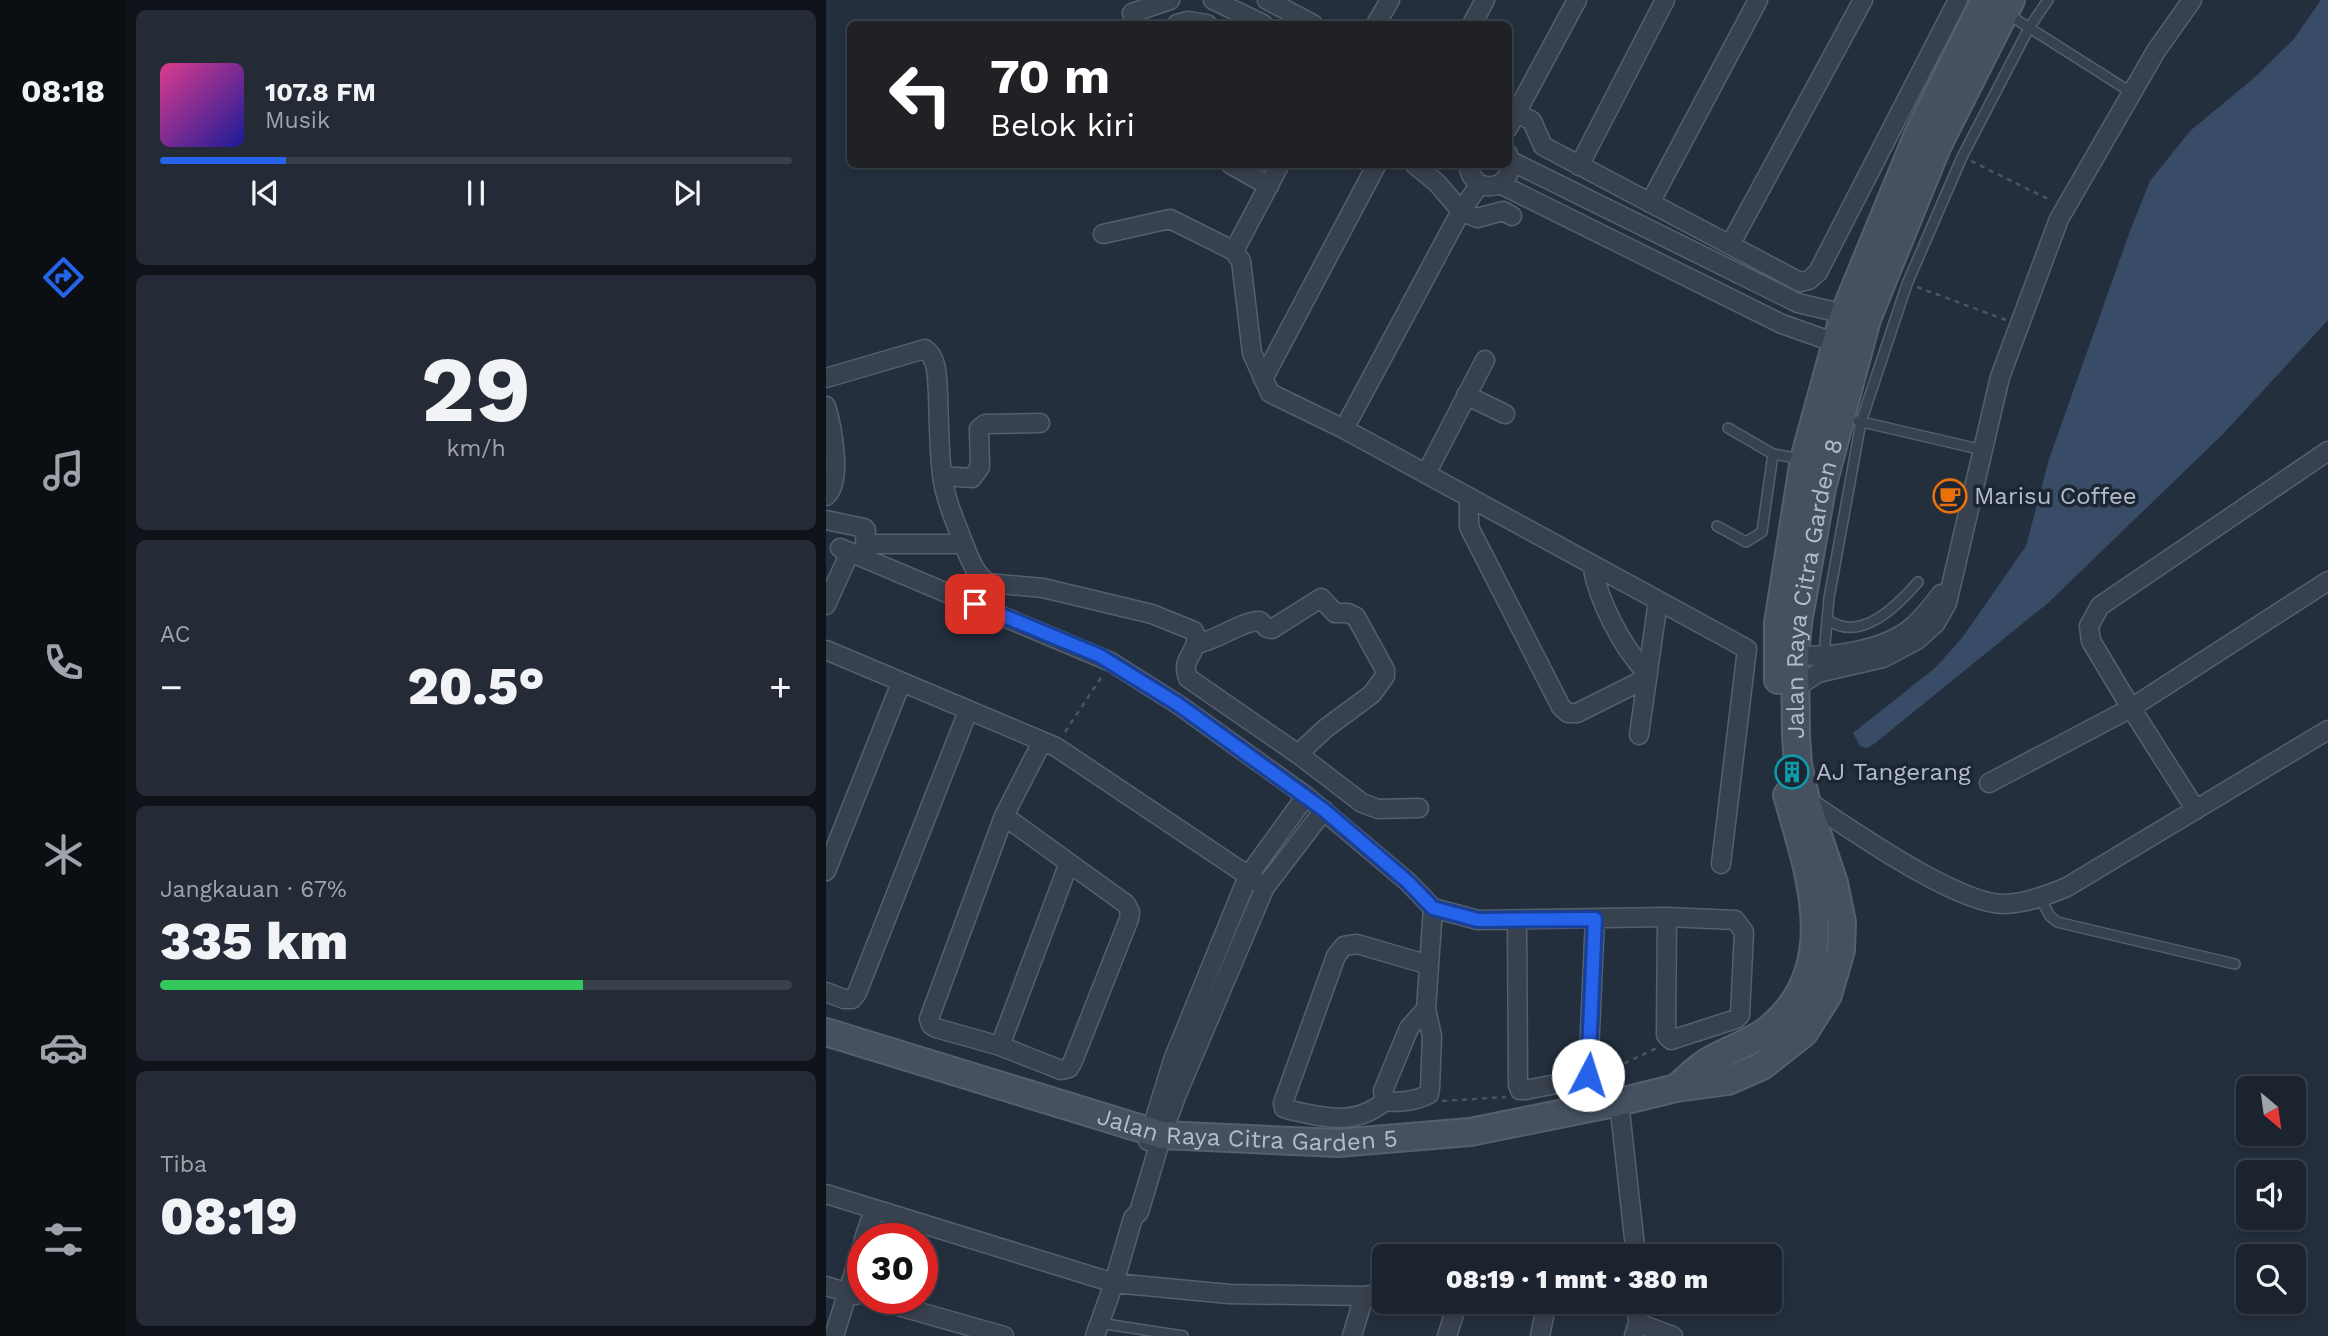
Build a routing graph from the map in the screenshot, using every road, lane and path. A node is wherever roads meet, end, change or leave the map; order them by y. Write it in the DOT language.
graph roads {
  1 [pos="1170,0"];
  2 [pos="1213,0"];
  3 [pos="1267,0"];
  4 [pos="1390,0"];
  5 [pos="1485,0"];
  6 [pos="1577,0"];
  7 [pos="1665,0"];
  8 [pos="1758,0"];
  9 [pos="1863,0"];
  10 [pos="1958,0"];
  11 [pos="2048,0"];
  12 [pos="2192,0"];
  13 [pos="1996,3"];
  14 [pos="1286,5"];
  15 [pos="1135,21"];
  16 [pos="1256,21"];
  17 [pos="1309,21"];
  18 [pos="1378,21"];
  19 [pos="1474,21"];
  20 [pos="2029,28"];
  21 [pos="2132,93"];
  22 [pos="1512,114"];
  23 [pos="1512,116"];
  24 [pos="1937,147"];
  25 [pos="1962,157"];
  26 [pos="1512,159"];
  27 [pos="1579,166"];
  28 [pos="1237,168"];
  29 [pos="1278,168"];
  30 [pos="1375,168"];
  31 [pos="1419,168"];
  32 [pos="1467,168"];
  33 [pos="1509,168"];
  34 [pos="1480,184"];
  35 [pos="1500,184"];
  36 [pos="1269,186"];
  37 [pos="1650,203"];
  38 [pos="2066,207"];
  39 [pos="1461,211"];
  40 [pos="1512,216"];
  41 [pos="1102,234"];
  42 [pos="1730,245"];
  43 [pos="1234,251"];
  44 [pos="1896,280"];
  45 [pos="1856,317"];
  46 [pos="2020,325"];
  47 [pos="1847,347"];
  48 [pos="1485,360"];
  49 [pos="826,378"];
  50 [pos="1263,379"];
  51 [pos="1466,396"];
  52 [pos="826,406"];
  53 [pos="1505,414"];
  54 [pos="1851,419"];
  55 [pos="1040,423"];
  56 [pos="1728,428"];
  57 [pos="1344,429"];
  58 [pos="1983,450"];
  59 [pos="2328,451"];
  60 [pos="1773,454"];
  61 [pos="1804,459"];
  62 [pos="1426,474"];
  63 [pos="943,476"];
  64 [pos="826,496"];
  65 [pos="1469,498"];
  66 [pos="826,520"];
  67 [pos="1717,526"];
  68 [pos="964,544"];
  69 [pos="1592,565"];
  70 [pos="1951,580"];
  71 [pos="2328,581"];
  72 [pos="1918,582"];
  73 [pos="1658,601"];
  74 [pos="826,605"];
  75 [pos="1828,620"];
  76 [pos="1196,644"];
  77 [pos="1786,654"];
  78 [pos="1824,655"];
  79 [pos="828,657"];
  80 [pos="1111,662"];
  81 [pos="1648,676"];
  82 [pos="901,683"];
  83 [pos="1795,688"];
  84 [pos="2131,708"];
  85 [pos="968,711"];
  86 [pos="2328,730"];
  87 [pos="1639,735"];
  88 [pos="1049,745"];
  89 [pos="1298,754"];
  90 [pos="1989,783"];
  91 [pos="1306,796"];
  92 [pos="1797,801"];
  93 [pos="1419,808"];
  94 [pos="1324,810"];
  95 [pos="2196,810"];
  96 [pos="1004,816"];
  97 [pos="1069,863"];
  98 [pos="1721,864"];
  99 [pos="826,871"];
  100 [pos="1248,876"];
  101 [pos="1265,887"];
  102 [pos="2040,898"];
  103 [pos="1433,908"];
  104 [pos="1667,918"];
  105 [pos="1595,919"];
  106 [pos="1517,921"];
  107 [pos="2235,964"];
  108 [pos="1429,965"];
  109 [pos="826,992"];
  110 [pos="1426,1009"];
  111 [pos="826,1032"];
  112 [pos="1667,1039"];
  113 [pos="1000,1046"];
  114 [pos="1181,1063"];
  115 [pos="1588,1075"];
  116 [pos="1676,1088"];
  117 [pos="1520,1090"];
  118 [pos="1429,1094"];
  119 [pos="1385,1101"];
  120 [pos="1619,1102"];
  121 [pos="1156,1134"];
  122 [pos="826,1194"];
  123 [pos="874,1209"];
  124 [pos="870,1223"];
  125 [pos="1635,1244"];
  126 [pos="1114,1283"];
  127 [pos="826,1286"];
  128 [pos="847,1292"];
  129 [pos="1372,1295"];
  130 [pos="1364,1296"];
  131 [pos="847,1310"];
  132 [pos="926,1314"];
  133 [pos="1454,1314"];
  134 [pos="1544,1314"];
  135 [pos="1636,1329"];
  136 [pos="1097,1330"];
  137 [pos="834,1336"];
  138 [pos="1004,1336"];
  139 [pos="1183,1336"];
  140 [pos="1352,1336"];
  141 [pos="1447,1336"];
  142 [pos="1539,1336"];
  143 [pos="1673,1336"];
  1 -- 15 [label="street"];
  2 -- 16 [label="street"];
  3 -- 14 [label="street"];
  4 -- 18 [label="street"];
  5 -- 19 [label="street"];
  6 -- 22 [label="street"];
  7 -- 27 [label="street"];
  8 -- 37 [label="street"];
  9 -- 42 [label="street"];
  10 -- 42 [label="street"];
  11 -- 20 [label="lane"];
  12 -- 21 [label="street"];
  13 -- 20 [label="lane"];
  13 -- 24 [label="street, Jalan Raya Citra Garden 8"];
  13 -- 45 [label="street, Jalan Raya Citra Garden 8"];
  14 -- 17 [label="street"];
  20 -- 21 [label="lane"];
  20 -- 25 [label="lane"];
  21 -- 38 [label="street"];
  23 -- 27 [label="street"];
  24 -- 25 [label="lane"];
  24 -- 44 [label="street, Jalan Raya Citra Garden 8"];
  25 -- 38 [label="path"];
  25 -- 44 [label="lane"];
  26 -- 45 [label="street"];
  27 -- 37 [label="street"];
  28 -- 36 [label="street"];
  29 -- 36 [label="street"];
  30 -- 50 [label="street"];
  31 -- 39 [label="street"];
  32 -- 34 [label="street"];
  33 -- 35 [label="street"];
  34 -- 35 [label="street"];
  34 -- 39 [label="street"];
  35 -- 47 [label="street"];
  36 -- 43 [label="street"];
  37 -- 42 [label="street"];
  38 -- 46 [label="street"];
  39 -- 40 [label="street"];
  39 -- 57 [label="street"];
  41 -- 43 [label="street"];
  43 -- 50 [label="street"];
  44 -- 45 [label="street, Jalan Raya Citra Garden 8"];
  44 -- 46 [label="path"];
  44 -- 54 [label="lane"];
  45 -- 47 [label="street, Jalan Raya Citra Garden 8"];
  46 -- 58 [label="street"];
  47 -- 54 [label="street, Jalan Raya Citra Garden 8"];
  47 -- 61 [label="street, Jalan Raya Citra Garden 8"];
  48 -- 51 [label="street"];
  49 -- 63 [label="street"];
  50 -- 57 [label="street"];
  51 -- 53 [label="street"];
  51 -- 62 [label="street"];
  52 -- 64 [label="street"];
  54 -- 58 [label="lane"];
  54 -- 75 [label="lane"];
  54 -- 77 [label="street, Jalan Raya Citra Garden 8"];
  55 -- 63 [label="street"];
  56 -- 60 [label="lane"];
  57 -- 62 [label="street"];
  58 -- 70 [label="street"];
  59 -- 84 [label="street"];
  60 -- 61 [label="lane"];
  60 -- 67 [label="lane"];
  61 -- 77 [label="street, Jalan Raya Citra Garden 8"];
  62 -- 65 [label="street"];
  63 -- 68 [label="street"];
  65 -- 69 [label="street"];
  65 -- 81 [label="street"];
  66 -- 68 [label="street"];
  68 -- 76 [label="street"];
  69 -- 73 [label="street"];
  69 -- 81 [label="street"];
  70 -- 78 [label="street"];
  70 -- 83 [label="street"];
  71 -- 84 [label="street"];
  72 -- 75 [label="lane"];
  73 -- 81 [label="street"];
  73 -- 98 [label="street"];
  74 -- 80 [label="street"];
  75 -- 78 [label="lane"];
  76 -- 89 [label="street"];
  76 -- 89 [label="street"];
  77 -- 78 [label="street"];
  77 -- 83 [label="street, Jalan Raya Citra Garden 8"];
  77 -- 92 [label="street, Jalan Raya Citra Garden 8"];
  79 -- 82 [label="street"];
  80 -- 88 [label="path"];
  80 -- 91 [label="street"];
  81 -- 87 [label="street"];
  82 -- 85 [label="street"];
  82 -- 99 [label="street"];
  83 -- 92 [label="street, Jalan Raya Citra Garden 8"];
  84 -- 90 [label="street"];
  84 -- 95 [label="street"];
  85 -- 88 [label="street"];
  85 -- 109 [label="street"];
  86 -- 95 [label="street"];
  88 -- 96 [label="street"];
  88 -- 100 [label="street"];
  89 -- 93 [label="street"];
  91 -- 94 [label="street"];
  91 -- 100 [label="street"];
  92 -- 102 [label="street"];
  92 -- 116 [label="street, Jalan Raya Citra Garden 8"];
  94 -- 101 [label="street"];
  94 -- 103 [label="street"];
  95 -- 102 [label="street"];
  96 -- 97 [label="street"];
  96 -- 113 [label="street"];
  97 -- 113 [label="street"];
  97 -- 113 [label="street"];
  100 -- 101 [label="street"];
  100 -- 114 [label="street"];
  101 -- 114 [label="street"];
  102 -- 107 [label="lane"];
  103 -- 106 [label="street"];
  103 -- 108 [label="street"];
  104 -- 105 [label="street"];
  104 -- 112 [label="street"];
  104 -- 112 [label="street"];
  105 -- 106 [label="street"];
  105 -- 115 [label="street"];
  106 -- 117 [label="street"];
  108 -- 110 [label="street"];
  108 -- 119 [label="street"];
  110 -- 118 [label="street"];
  110 -- 119 [label="street"];
  111 -- 121 [label="street, Jalan Raya Citra Garden 5"];
  112 -- 115 [label="path"];
  114 -- 121 [label="street"];
  115 -- 117 [label="street"];
  116 -- 120 [label="street, Jalan Raya Citra Garden 5"];
  117 -- 118 [label="path"];
  118 -- 119 [label="street"];
  120 -- 121 [label="street, Jalan Raya Citra Garden 5"];
  120 -- 125 [label="street"];
  121 -- 126 [label="street"];
  122 -- 123 [label="street"];
  123 -- 124 [label="street"];
  123 -- 126 [label="street"];
  126 -- 130 [label="street"];
  126 -- 136 [label="street"];
  127 -- 128 [label="street"];
  129 -- 130 [label="street"];
  130 -- 140 [label="street"];
  131 -- 137 [label="street"];
  132 -- 138 [label="street"];
  133 -- 141 [label="street"];
  134 -- 142 [label="street"];
  135 -- 143 [label="street"];
  136 -- 139 [label="lane"];
}
